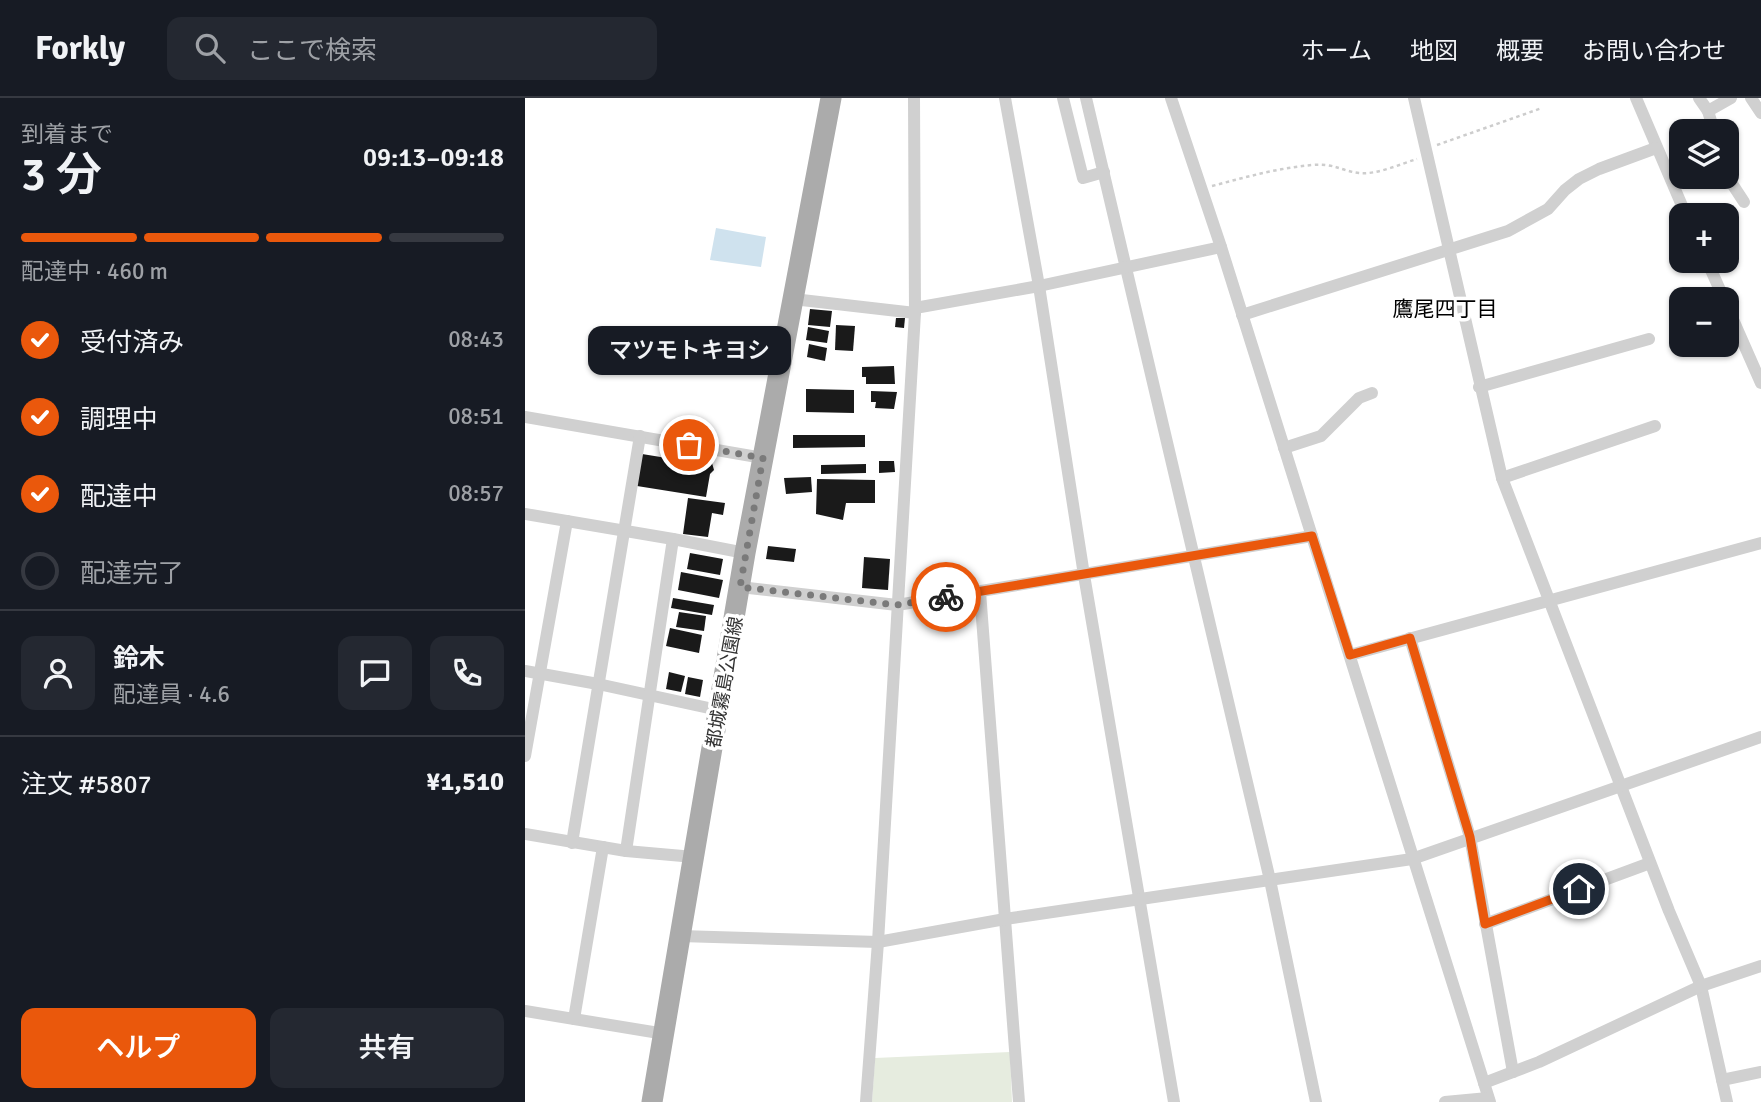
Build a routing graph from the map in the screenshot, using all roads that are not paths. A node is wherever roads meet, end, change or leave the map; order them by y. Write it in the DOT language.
graph roads {
  1 [pos="831,98"];
  2 [pos="914,98"];
  3 [pos="1005,98"];
  4 [pos="1063,98"];
  5 [pos="1086,98"];
  6 [pos="1171,98"];
  7 [pos="1414,98"];
  8 [pos="1636,98"];
  9 [pos="1699,98"];
  10 [pos="1731,98"];
  11 [pos="1751,98"];
  12 [pos="1708,111"];
  13 [pos="1761,113"];
  14 [pos="1710,119"];
  15 [pos="1656,148"];
  16 [pos="1104,172"];
  17 [pos="1736,189"];
  18 [pos="1744,202"];
  19 [pos="1681,203"];
  20 [pos="1221,247"];
  21 [pos="1449,248"];
  22 [pos="1127,268"];
  23 [pos="1039,286"];
  24 [pos="793,299"];
  25 [pos="915,310"];
  26 [pos="1242,315"];
  27 [pos="1739,331"];
  28 [pos="1649,339"];
  29 [pos="1760,376"];
  30 [pos="1479,387"];
  31 [pos="1372,393"];
  32 [pos="525,416"];
  33 [pos="1655,426"];
  34 [pos="640,436"];
  35 [pos="1284,448"];
  36 [pos="763,458"];
  37 [pos="1502,478"];
  38 [pos="525,514"];
  39 [pos="566,521"];
  40 [pos="624,530"];
  41 [pos="1312,536"];
  42 [pos="673,538"];
  43 [pos="1761,543"];
  44 [pos="745,553"];
  45 [pos="1193,555"];
  46 [pos="1084,575"];
  47 [pos="740,587"];
  48 [pos="980,592"];
  49 [pos="1548,600"];
  50 [pos="897,605"];
  51 [pos="1410,638"];
  52 [pos="1350,655"];
  53 [pos="525,671"];
  54 [pos="541,673"];
  55 [pos="598,684"];
  56 [pos="648,695"];
  57 [pos="718,710"];
  58 [pos="1761,737"];
  59 [pos="525,757"];
  60 [pos="1619,785"];
  61 [pos="525,834"];
  62 [pos="1470,837"];
  63 [pos="572,843"];
  64 [pos="603,847"];
  65 [pos="626,851"];
  66 [pos="694,857"];
  67 [pos="1412,859"];
  68 [pos="1650,863"];
  69 [pos="1270,880"];
  70 [pos="1141,899"];
  71 [pos="1005,919"];
  72 [pos="1485,924"];
  73 [pos="680,936"];
  74 [pos="878,942"];
  75 [pos="1761,966"];
  76 [pos="1701,986"];
  77 [pos="525,1011"];
  78 [pos="574,1019"];
  79 [pos="665,1034"];
  80 [pos="1513,1072"];
  81 [pos="1761,1072"];
  82 [pos="1722,1080"];
  83 [pos="1484,1083"];
  84 [pos="1489,1100"];
  85 [pos="652,1102"];
  86 [pos="866,1102"];
  87 [pos="1019,1102"];
  88 [pos="1174,1102"];
  89 [pos="1316,1102"];
  90 [pos="1445,1102"];
  91 [pos="1727,1102"];
  1 -- 24 [label="main road, 都城霧島公園線"];
  2 -- 25 [label="street"];
  3 -- 23 [label="street"];
  4 -- 16 [label="street"];
  5 -- 16 [label="street"];
  6 -- 20 [label="street"];
  7 -- 21 [label="street"];
  8 -- 15 [label="street"];
  9 -- 12 [label="street"];
  10 -- 12 [label="street"];
  11 -- 13 [label="street"];
  12 -- 14 [label="street"];
  15 -- 19 [label="street"];
  15 -- 21 [label="street"];
  16 -- 22 [label="street"];
  17 -- 18 [label="street"];
  20 -- 22 [label="street"];
  20 -- 26 [label="street"];
  21 -- 26 [label="street"];
  21 -- 30 [label="street"];
  22 -- 23 [label="street"];
  22 -- 45 [label="street"];
  23 -- 25 [label="street"];
  23 -- 46 [label="street"];
  24 -- 25 [label="street"];
  24 -- 36 [label="main road, 都城霧島公園線"];
  25 -- 50 [label="street"];
  26 -- 35 [label="street"];
  27 -- 29 [label="street"];
  28 -- 30 [label="street"];
  30 -- 37 [label="street"];
  31 -- 35 [label="street"];
  32 -- 34 [label="street"];
  33 -- 37 [label="street"];
  34 -- 36 [label="street"];
  34 -- 40 [label="street"];
  35 -- 41 [label="street"];
  36 -- 44 [label="main road, 都城霧島公園線"];
  37 -- 49 [label="street"];
  38 -- 39 [label="street"];
  39 -- 40 [label="street"];
  39 -- 54 [label="street"];
  40 -- 42 [label="street"];
  40 -- 55 [label="street"];
  41 -- 45 [label="street"];
  41 -- 52 [label="street"];
  42 -- 44 [label="street"];
  42 -- 56 [label="street"];
  43 -- 49 [label="street"];
  44 -- 47 [label="main road, 都城霧島公園線"];
  45 -- 46 [label="street"];
  45 -- 69 [label="street"];
  46 -- 48 [label="street"];
  46 -- 70 [label="street"];
  47 -- 50 [label="street"];
  47 -- 57 [label="main road, 都城霧島公園線"];
  48 -- 50 [label="street"];
  48 -- 71 [label="street"];
  49 -- 51 [label="street"];
  49 -- 60 [label="street"];
  50 -- 74 [label="street"];
  51 -- 52 [label="street"];
  51 -- 62 [label="street"];
  52 -- 67 [label="street"];
  53 -- 54 [label="street"];
  54 -- 55 [label="street"];
  54 -- 59 [label="street"];
  55 -- 56 [label="street"];
  55 -- 63 [label="street"];
  56 -- 57 [label="street"];
  56 -- 65 [label="street"];
  57 -- 66 [label="main road, 都城霧島公園線"];
  58 -- 60 [label="street"];
  60 -- 62 [label="street"];
  60 -- 68 [label="street"];
  61 -- 63 [label="street"];
  62 -- 67 [label="street"];
  62 -- 72 [label="street"];
  63 -- 64 [label="street"];
  64 -- 65 [label="street"];
  64 -- 78 [label="street"];
  65 -- 66 [label="street"];
  66 -- 73 [label="main road, 都城霧島公園線"];
  67 -- 69 [label="street"];
  67 -- 83 [label="street"];
  68 -- 72 [label="street"];
  68 -- 76 [label="street"];
  69 -- 70 [label="street"];
  69 -- 89 [label="street"];
  70 -- 71 [label="street"];
  70 -- 88 [label="street"];
  71 -- 74 [label="street"];
  71 -- 87 [label="street"];
  72 -- 80 [label="street"];
  73 -- 74 [label="street"];
  73 -- 79 [label="main road, 都城霧島公園線"];
  74 -- 86 [label="street"];
  75 -- 76 [label="street"];
  76 -- 80 [label="street"];
  76 -- 82 [label="street"];
  77 -- 78 [label="street"];
  78 -- 79 [label="street"];
  79 -- 85 [label="main road, 都城霧島公園線"];
  80 -- 83 [label="street"];
  81 -- 82 [label="street"];
  82 -- 91 [label="street"];
  83 -- 84 [label="street"];
  84 -- 90 [label="street"];
}
